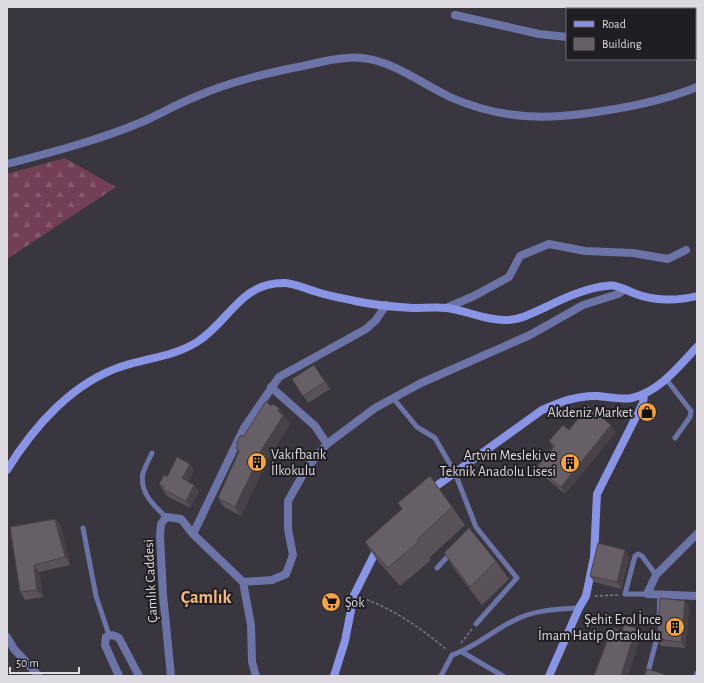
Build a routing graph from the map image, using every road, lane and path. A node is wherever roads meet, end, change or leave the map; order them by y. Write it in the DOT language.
graph roads {
  1 [pos="455,15"];
  2 [pos="566,37"];
  3 [pos="697,88"];
  4 [pos="7,164"];
  5 [pos="686,250"];
  6 [pos="625,289"];
  7 [pos="697,296"];
  8 [pos="386,305"];
  9 [pos="446,308"];
  10 [pos="697,347"];
  11 [pos="666,379"];
  12 [pos="271,387"];
  13 [pos="644,394"];
  14 [pos="393,398"];
  15 [pos="675,438"];
  16 [pos="327,444"];
  17 [pos="152,453"];
  18 [pos="7,470"];
  19 [pos="454,473"];
  20 [pos="418,499"];
  21 [pos="166,517"];
  22 [pos="476,527"];
  23 [pos="83,528"];
  24 [pos="471,532"];
  25 [pos="193,534"];
  26 [pos="697,534"];
  27 [pos="384,537"];
  28 [pos="457,547"];
  29 [pos="437,568"];
  30 [pos="656,575"];
  31 [pos="243,582"];
  32 [pos="625,594"];
  33 [pos="647,594"];
  34 [pos="354,595"];
  35 [pos="660,595"];
  36 [pos="586,596"];
  37 [pos="697,596"];
  38 [pos="579,608"];
  39 [pos="476,624"];
  40 [pos="109,635"];
  41 [pos="7,637"];
  42 [pos="462,652"];
  43 [pos="452,655"];
  44 [pos="40,676"];
  45 [pos="119,676"];
  46 [pos="138,676"];
  47 [pos="171,676"];
  48 [pos="256,676"];
  49 [pos="334,676"];
  50 [pos="441,676"];
  51 [pos="503,676"];
  52 [pos="549,676"];
  53 [pos="647,676"];
  1 -- 2 [label="street"];
  3 -- 4 [label="street"];
  5 -- 9 [label="street"];
  6 -- 7 [label="street"];
  6 -- 9 [label="street"];
  6 -- 14 [label="street"];
  8 -- 9 [label="street"];
  8 -- 12 [label="street"];
  8 -- 18 [label="street"];
  10 -- 11 [label="street"];
  11 -- 13 [label="street"];
  11 -- 15 [label="lane"];
  12 -- 16 [label="street"];
  12 -- 25 [label="street"];
  13 -- 19 [label="street"];
  13 -- 36 [label="street"];
  14 -- 16 [label="street"];
  14 -- 19 [label="lane"];
  16 -- 31 [label="street"];
  17 -- 21 [label="lane"];
  19 -- 20 [label="street"];
  19 -- 22 [label="lane"];
  21 -- 25 [label="street"];
  21 -- 47 [label="street, Çamlık Caddesi"];
  22 -- 24 [label="lane"];
  22 -- 39 [label="lane"];
  23 -- 40 [label="lane"];
  25 -- 31 [label="street"];
  26 -- 30 [label="street"];
  27 -- 34 [label="street"];
  28 -- 29 [label="lane"];
  30 -- 32 [label="lane"];
  30 -- 33 [label="street"];
  31 -- 48 [label="street"];
  32 -- 33 [label="lane"];
  32 -- 36 [label="path"];
  33 -- 35 [label="street"];
  34 -- 43 [label="path"];
  34 -- 49 [label="street"];
  35 -- 37 [label="street"];
  35 -- 53 [label="lane"];
  36 -- 38 [label="street"];
  38 -- 42 [label="lane"];
  38 -- 52 [label="street"];
  39 -- 43 [label="path"];
  40 -- 45 [label="street"];
  40 -- 46 [label="street"];
  41 -- 44 [label="street"];
  42 -- 43 [label="lane"];
  42 -- 51 [label="lane"];
  43 -- 50 [label="lane"];
}
